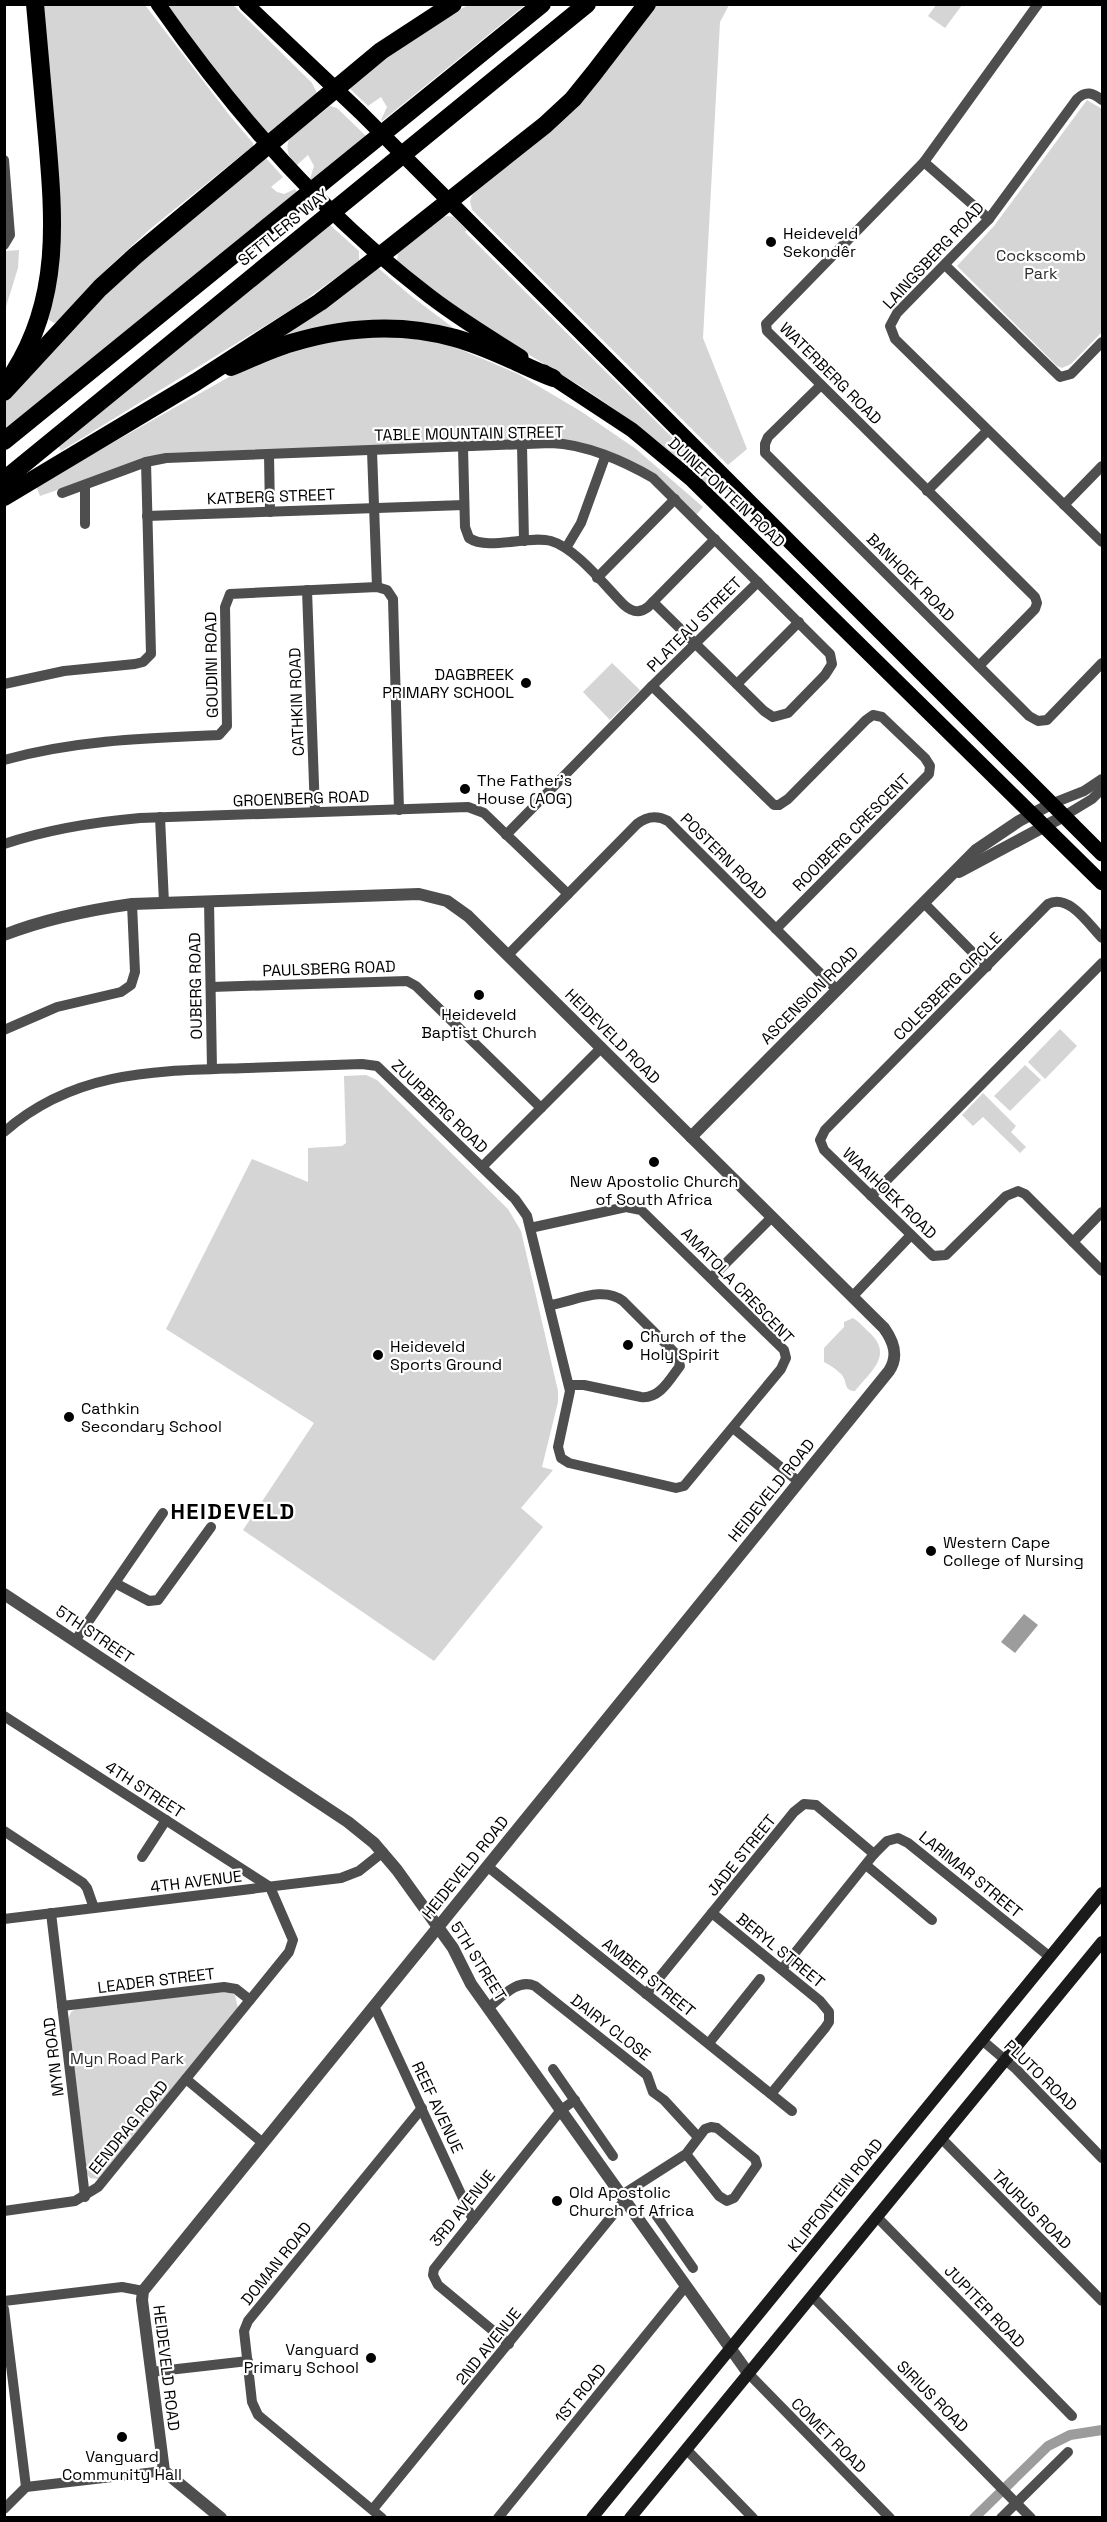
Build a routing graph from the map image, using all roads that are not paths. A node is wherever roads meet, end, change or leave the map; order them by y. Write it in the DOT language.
graph roads {
  1 [pos="35,4"];
  2 [pos="158,4"];
  3 [pos="246,4"];
  4 [pos="453,4"];
  5 [pos="542,4"];
  6 [pos="587,4"];
  7 [pos="647,4"];
  8 [pos="1038,4"];
  9 [pos="336,89"];
  10 [pos="1102,100"];
  11 [pos="269,144"];
  12 [pos="4,160"];
  13 [pos="924,162"];
  14 [pos="6,190"];
  15 [pos="449,202"];
  16 [pos="989,219"];
  17 [pos="4,245"];
  18 [pos="380,256"];
  19 [pos="945,265"];
  20 [pos="1102,342"];
  21 [pos="553,378"];
  22 [pos="196,382"];
  23 [pos="820,385"];
  24 [pos="4,386"];
  25 [pos="4,392"];
  26 [pos="987,431"];
  27 [pos="4,441"];
  28 [pos="522,445"];
  29 [pos="463,447"];
  30 [pos="372,451"];
  31 [pos="269,454"];
  32 [pos="605,457"];
  33 [pos="146,462"];
  34 [pos="1102,466"];
  35 [pos="4,480"];
  36 [pos="85,485"];
  37 [pos="927,490"];
  38 [pos="62,493"];
  39 [pos="4,497"];
  40 [pos="675,499"];
  41 [pos="464,505"];
  42 [pos="1064,505"];
  43 [pos="374,507"];
  44 [pos="270,512"];
  45 [pos="147,516"];
  46 [pos="85,524"];
  47 [pos="714,539"];
  48 [pos="524,541"];
  49 [pos="1102,542"];
  50 [pos="566,548"];
  51 [pos="597,578"];
  52 [pos="758,582"];
  53 [pos="377,587"];
  54 [pos="307,590"];
  55 [pos="653,602"];
  56 [pos="799,622"];
  57 [pos="696,645"];
  58 [pos="1102,663"];
  59 [pos="979,666"];
  60 [pos="4,684"];
  61 [pos="737,684"];
  62 [pos="652,686"];
  63 [pos="4,760"];
  64 [pos="1102,779"];
  65 [pos="1102,789"];
  66 [pos="1051,804"];
  67 [pos="399,810"];
  68 [pos="315,812"];
  69 [pos="1032,813"];
  70 [pos="1064,816"];
  71 [pos="160,817"];
  72 [pos="1046,826"];
  73 [pos="506,835"];
  74 [pos="4,844"];
  75 [pos="1102,854"];
  76 [pos="950,876"];
  77 [pos="1102,882"];
  78 [pos="568,894"];
  79 [pos="209,901"];
  80 [pos="164,903"];
  81 [pos="924,903"];
  82 [pos="132,904"];
  83 [pos="776,929"];
  84 [pos="4,935"];
  85 [pos="1102,938"];
  86 [pos="507,955"];
  87 [pos="1102,963"];
  88 [pos="987,967"];
  89 [pos="211,987"];
  90 [pos="837,990"];
  91 [pos="4,1030"];
  92 [pos="601,1048"];
  93 [pos="212,1069"];
  94 [pos="541,1108"];
  95 [pos="4,1132"];
  96 [pos="690,1137"];
  97 [pos="820,1140"];
  98 [pos="482,1167"];
  99 [pos="872,1196"];
  100 [pos="1102,1212"];
  101 [pos="772,1217"];
  102 [pos="530,1228"];
  103 [pos="911,1235"];
  104 [pos="1073,1242"];
  105 [pos="1102,1271"];
  106 [pos="711,1278"];
  107 [pos="852,1297"];
  108 [pos="550,1305"];
  109 [pos="568,1385"];
  110 [pos="733,1428"];
  111 [pos="561,1458"];
  112 [pos="800,1482"];
  113 [pos="163,1513"];
  114 [pos="211,1527"];
  115 [pos="115,1583"];
  116 [pos="4,1594"];
  117 [pos="75,1641"];
  118 [pos="4,1716"];
  119 [pos="166,1820"];
  120 [pos="4,1831"];
  121 [pos="383,1852"];
  122 [pos="874,1854"];
  123 [pos="142,1857"];
  124 [pos="866,1865"];
  125 [pos="487,1866"];
  126 [pos="270,1887"];
  127 [pos="1102,1893"];
  128 [pos="94,1908"];
  129 [pos="51,1913"];
  130 [pos="712,1913"];
  131 [pos="4,1919"];
  132 [pos="932,1920"];
  133 [pos="438,1926"];
  134 [pos="1102,1942"];
  135 [pos="1050,1957"];
  136 [pos="782,1970"];
  137 [pos="760,1979"];
  138 [pos="646,1994"];
  139 [pos="250,2000"];
  140 [pos="62,2006"];
  141 [pos="375,2006"];
  142 [pos="488,2008"];
  143 [pos="983,2041"];
  144 [pos="709,2043"];
  145 [pos="1005,2060"];
  146 [pos="553,2069"];
  147 [pos="186,2079"];
  148 [pos="771,2094"];
  149 [pos="574,2100"];
  150 [pos="422,2108"];
  151 [pos="561,2110"];
  152 [pos="792,2111"];
  153 [pos="698,2137"];
  154 [pos="941,2138"];
  155 [pos="263,2143"];
  156 [pos="686,2154"];
  157 [pos="613,2156"];
  158 [pos="1102,2158"];
  159 [pos="85,2197"];
  160 [pos="623,2198"];
  161 [pos="4,2211"];
  162 [pos="656,2215"];
  163 [pos="877,2217"];
  164 [pos="473,2220"];
  165 [pos="671,2237"];
  166 [pos="657,2246"];
  167 [pos="693,2268"];
  168 [pos="686,2287"];
  169 [pos="143,2291"];
  170 [pos="812,2296"];
  171 [pos="4,2301"];
  172 [pos="1102,2301"];
  173 [pos="4,2309"];
  174 [pos="509,2344"];
  175 [pos="731,2349"];
  176 [pos="248,2361"];
  177 [pos="151,2372"];
  178 [pos="748,2373"];
  179 [pos="1072,2416"];
  180 [pos="686,2449"];
  181 [pos="1068,2451"];
  182 [pos="164,2471"];
  183 [pos="26,2487"];
  184 [pos="1013,2499"];
  185 [pos="4,2509"];
  186 [pos="373,2509"];
  187 [pos="221,2517"];
  188 [pos="382,2517"];
  189 [pos="498,2517"];
  190 [pos="592,2517"];
  191 [pos="630,2517"];
  192 [pos="753,2517"];
  193 [pos="890,2517"];
  194 [pos="1001,2517"];
  195 [pos="1031,2517"];
  1 -- 24 [label="highway"];
  2 -- 11 [label="main road, DUINEFONTEIN ROAD"];
  3 -- 9 [label="main road, DUINEFONTEIN ROAD"];
  4 -- 9 [label="highway"];
  5 -- 27 [label="highway, SETTLERS WAY"];
  6 -- 35 [label="highway, SETTLERS WAY"];
  7 -- 15 [label="highway"];
  8 -- 13 [label="street, WATERBERG ROAD"];
  9 -- 11 [label="highway"];
  9 -- 15 [label="main road, DUINEFONTEIN ROAD"];
  10 -- 16 [label="street, LAINGSBERG ROAD"];
  11 -- 18 [label="main road, DUINEFONTEIN ROAD"];
  11 -- 25 [label="highway"];
  12 -- 14 [label="street"];
  13 -- 16 [label="street"];
  13 -- 23 [label="street, WATERBERG ROAD"];
  14 -- 17 [label="street"];
  15 -- 18 [label="highway"];
  15 -- 66 [label="main road, DUINEFONTEIN ROAD"];
  16 -- 19 [label="street, LAINGSBERG ROAD"];
  18 -- 21 [label="main road, DUINEFONTEIN ROAD"];
  18 -- 22 [label="highway"];
  19 -- 20 [label="street"];
  19 -- 26 [label="street, LAINGSBERG ROAD"];
  21 -- 22 [label="highway"];
  21 -- 69 [label="main road, DUINEFONTEIN ROAD"];
  22 -- 39 [label="highway"];
  23 -- 37 [label="street, WATERBERG ROAD"];
  23 -- 59 [label="street, BANHOEK ROAD"];
  26 -- 37 [label="street"];
  26 -- 42 [label="street, LAINGSBERG ROAD"];
  28 -- 29 [label="street, TABLE MOUNTAIN STREET"];
  28 -- 32 [label="street, TABLE MOUNTAIN STREET"];
  28 -- 48 [label="street"];
  29 -- 30 [label="street, TABLE MOUNTAIN STREET"];
  29 -- 41 [label="street"];
  30 -- 31 [label="street, TABLE MOUNTAIN STREET"];
  30 -- 43 [label="street"];
  31 -- 33 [label="street, TABLE MOUNTAIN STREET"];
  31 -- 44 [label="street"];
  32 -- 40 [label="street, TABLE MOUNTAIN STREET"];
  32 -- 50 [label="street"];
  33 -- 36 [label="street, TABLE MOUNTAIN STREET"];
  33 -- 45 [label="street"];
  34 -- 42 [label="street"];
  36 -- 38 [label="street, TABLE MOUNTAIN STREET"];
  36 -- 46 [label="street"];
  37 -- 59 [label="street, WATERBERG ROAD"];
  40 -- 47 [label="street, TABLE MOUNTAIN STREET"];
  40 -- 51 [label="street"];
  41 -- 43 [label="street, KATBERG STREET"];
  41 -- 48 [label="street"];
  42 -- 49 [label="street, LAINGSBERG ROAD"];
  43 -- 44 [label="street, KATBERG STREET"];
  43 -- 53 [label="street"];
  44 -- 45 [label="street, KATBERG STREET"];
  45 -- 60 [label="street"];
  47 -- 52 [label="street, TABLE MOUNTAIN STREET"];
  47 -- 55 [label="street"];
  48 -- 50 [label="street"];
  50 -- 51 [label="street"];
  51 -- 55 [label="street"];
  52 -- 56 [label="street, TABLE MOUNTAIN STREET"];
  52 -- 57 [label="street, PLATEAU STREET"];
  53 -- 54 [label="street, GOUDINI ROAD"];
  53 -- 67 [label="street"];
  54 -- 63 [label="street, GOUDINI ROAD"];
  54 -- 68 [label="street, CATHKIN ROAD"];
  55 -- 57 [label="street"];
  56 -- 61 [label="street"];
  56 -- 61 [label="street, TABLE MOUNTAIN STREET"];
  57 -- 61 [label="street"];
  57 -- 62 [label="street, PLATEAU STREET"];
  58 -- 59 [label="street, BANHOEK ROAD"];
  62 -- 73 [label="street"];
  62 -- 83 [label="street, ROOIBERG CRESCENT"];
  64 -- 66 [label="street"];
  65 -- 70 [label="street"];
  66 -- 69 [label="street, ASCENSION ROAD"];
  66 -- 70 [label="main road, DUINEFONTEIN ROAD"];
  67 -- 68 [label="street, GROENBERG ROAD"];
  67 -- 73 [label="street, GROENBERG ROAD"];
  68 -- 71 [label="street, GROENBERG ROAD"];
  69 -- 72 [label="main road, DUINEFONTEIN ROAD"];
  69 -- 76 [label="street, ASCENSION ROAD"];
  70 -- 72 [label="street, ASCENSION ROAD"];
  70 -- 75 [label="main road, DUINEFONTEIN ROAD"];
  71 -- 74 [label="street, GROENBERG ROAD"];
  71 -- 80 [label="street"];
  72 -- 76 [label="street, ASCENSION ROAD"];
  72 -- 77 [label="main road, DUINEFONTEIN ROAD"];
  73 -- 78 [label="street, GROENBERG ROAD"];
  76 -- 81 [label="street, ASCENSION ROAD"];
  78 -- 83 [label="street, POSTERN ROAD"];
  78 -- 86 [label="street, POSTERN ROAD"];
  79 -- 80 [label="street, HEIDEVELD ROAD"];
  79 -- 86 [label="street, HEIDEVELD ROAD"];
  79 -- 89 [label="street, OUBERG ROAD"];
  80 -- 82 [label="street, HEIDEVELD ROAD"];
  81 -- 88 [label="street"];
  81 -- 90 [label="street, ASCENSION ROAD"];
  82 -- 84 [label="street, HEIDEVELD ROAD"];
  82 -- 91 [label="street"];
  83 -- 90 [label="street, POSTERN ROAD"];
  85 -- 88 [label="street, COLESBERG CIRCLE"];
  86 -- 92 [label="street, HEIDEVELD ROAD"];
  87 -- 99 [label="street"];
  88 -- 97 [label="street, COLESBERG CIRCLE"];
  89 -- 93 [label="street, OUBERG ROAD"];
  89 -- 94 [label="street, PAULSBERG ROAD"];
  90 -- 96 [label="street, ASCENSION ROAD"];
  92 -- 94 [label="street"];
  92 -- 96 [label="street, HEIDEVELD ROAD"];
  93 -- 95 [label="street, ZUURBERG ROAD"];
  93 -- 98 [label="street, ZUURBERG ROAD"];
  94 -- 98 [label="street"];
  96 -- 101 [label="street, HEIDEVELD ROAD"];
  97 -- 99 [label="street, WAAIHOEK ROAD"];
  98 -- 102 [label="street, ZUURBERG ROAD"];
  99 -- 103 [label="street, WAAIHOEK ROAD"];
  100 -- 104 [label="street"];
  101 -- 106 [label="street"];
  101 -- 107 [label="street, HEIDEVELD ROAD"];
  102 -- 106 [label="street, AMATOLA CRESCENT"];
  102 -- 108 [label="street, ZUURBERG ROAD"];
  103 -- 104 [label="street, WAAIHOEK ROAD"];
  103 -- 107 [label="street"];
  104 -- 105 [label="street, WAAIHOEK ROAD"];
  106 -- 110 [label="street, AMATOLA CRESCENT"];
  107 -- 112 [label="street, HEIDEVELD ROAD"];
  108 -- 109 [label="street, ZUURBERG ROAD"];
  108 -- 109 [label="street"];
  109 -- 111 [label="street, ZUURBERG ROAD"];
  110 -- 111 [label="street, AMATOLA CRESCENT"];
  110 -- 112 [label="street"];
  112 -- 125 [label="street, HEIDEVELD ROAD"];
  113 -- 115 [label="street"];
  114 -- 115 [label="street"];
  115 -- 117 [label="street"];
  116 -- 117 [label="street, 5TH STREET"];
  117 -- 121 [label="street, 5TH STREET"];
  118 -- 119 [label="street, 4TH STREET"];
  119 -- 123 [label="street"];
  119 -- 126 [label="street, 4TH STREET"];
  120 -- 128 [label="street"];
  121 -- 126 [label="street, 4TH AVENUE"];
  121 -- 133 [label="street, 5TH STREET"];
  122 -- 124 [label="street, LARIMAR STREET"];
  122 -- 130 [label="street, JADE STREET"];
  122 -- 135 [label="street, LARIMAR STREET"];
  124 -- 132 [label="street"];
  124 -- 136 [label="street, LARIMAR STREET"];
  125 -- 133 [label="street, HEIDEVELD ROAD"];
  125 -- 138 [label="street, AMBER STREET"];
  126 -- 128 [label="street, 4TH AVENUE"];
  126 -- 139 [label="street, EENDRAG ROAD"];
  127 -- 135 [label="main road, KLIPFONTEIN ROAD"];
  128 -- 129 [label="street, 4TH AVENUE"];
  129 -- 131 [label="street, 4TH AVENUE"];
  129 -- 140 [label="street, MYN ROAD"];
  130 -- 136 [label="street, BERYL STREET"];
  130 -- 138 [label="street, JADE STREET"];
  133 -- 141 [label="street, HEIDEVELD ROAD"];
  133 -- 142 [label="street, 5TH STREET"];
  134 -- 145 [label="main road"];
  135 -- 143 [label="main road, KLIPFONTEIN ROAD"];
  136 -- 148 [label="street, BERYL STREET"];
  137 -- 144 [label="street"];
  138 -- 144 [label="street, AMBER STREET"];
  139 -- 140 [label="street, LEADER STREET"];
  139 -- 147 [label="street, EENDRAG ROAD"];
  140 -- 159 [label="street, MYN ROAD"];
  141 -- 150 [label="street, REEF AVENUE"];
  141 -- 155 [label="street, HEIDEVELD ROAD"];
  142 -- 151 [label="street, 5TH STREET"];
  142 -- 153 [label="street, DAIRY CLOSE"];
  143 -- 145 [label="street, PLUTO ROAD"];
  143 -- 175 [label="main road, KLIPFONTEIN ROAD"];
  144 -- 148 [label="street, AMBER STREET"];
  145 -- 154 [label="main road"];
  145 -- 158 [label="street, PLUTO ROAD"];
  146 -- 149 [label="street"];
  147 -- 155 [label="street"];
  147 -- 159 [label="street, EENDRAG ROAD"];
  148 -- 152 [label="street, AMBER STREET"];
  149 -- 151 [label="street, 3RD AVENUE"];
  149 -- 157 [label="street"];
  150 -- 164 [label="street, REEF AVENUE"];
  150 -- 176 [label="street, DOMAN ROAD"];
  151 -- 160 [label="street, 5TH STREET"];
  151 -- 164 [label="street, 3RD AVENUE"];
  153 -- 156 [label="street"];
  153 -- 156 [label="street"];
  154 -- 163 [label="main road"];
  154 -- 172 [label="street, TAURUS ROAD"];
  155 -- 169 [label="street, HEIDEVELD ROAD"];
  156 -- 160 [label="street, 2ND AVENUE"];
  159 -- 161 [label="street, EENDRAG ROAD"];
  160 -- 166 [label="street, 5TH STREET"];
  160 -- 174 [label="street, 2ND AVENUE"];
  162 -- 165 [label="street"];
  163 -- 170 [label="main road"];
  163 -- 179 [label="street, JUPITER ROAD"];
  164 -- 174 [label="street, 3RD AVENUE"];
  165 -- 166 [label="street"];
  165 -- 167 [label="street"];
  166 -- 168 [label="street, 5TH STREET"];
  168 -- 175 [label="street, 5TH STREET"];
  168 -- 189 [label="street, 1ST ROAD"];
  169 -- 171 [label="street"];
  169 -- 177 [label="street, HEIDEVELD ROAD"];
  170 -- 178 [label="main road"];
  170 -- 184 [label="street, SIRIUS ROAD"];
  173 -- 183 [label="street"];
  174 -- 186 [label="street, 2ND AVENUE"];
  175 -- 178 [label="street, 5TH STREET"];
  175 -- 190 [label="main road, KLIPFONTEIN ROAD"];
  176 -- 177 [label="street"];
  176 -- 186 [label="street, DOMAN ROAD"];
  177 -- 182 [label="street, HEIDEVELD ROAD"];
  178 -- 180 [label="main road"];
  178 -- 193 [label="street, COMET ROAD"];
  180 -- 191 [label="main road"];
  180 -- 192 [label="street"];
  181 -- 184 [label="street"];
  182 -- 183 [label="street"];
  182 -- 187 [label="street"];
  183 -- 185 [label="street"];
  184 -- 194 [label="street"];
  184 -- 195 [label="street, SIRIUS ROAD"];
  186 -- 188 [label="street, DOMAN ROAD"];
}
